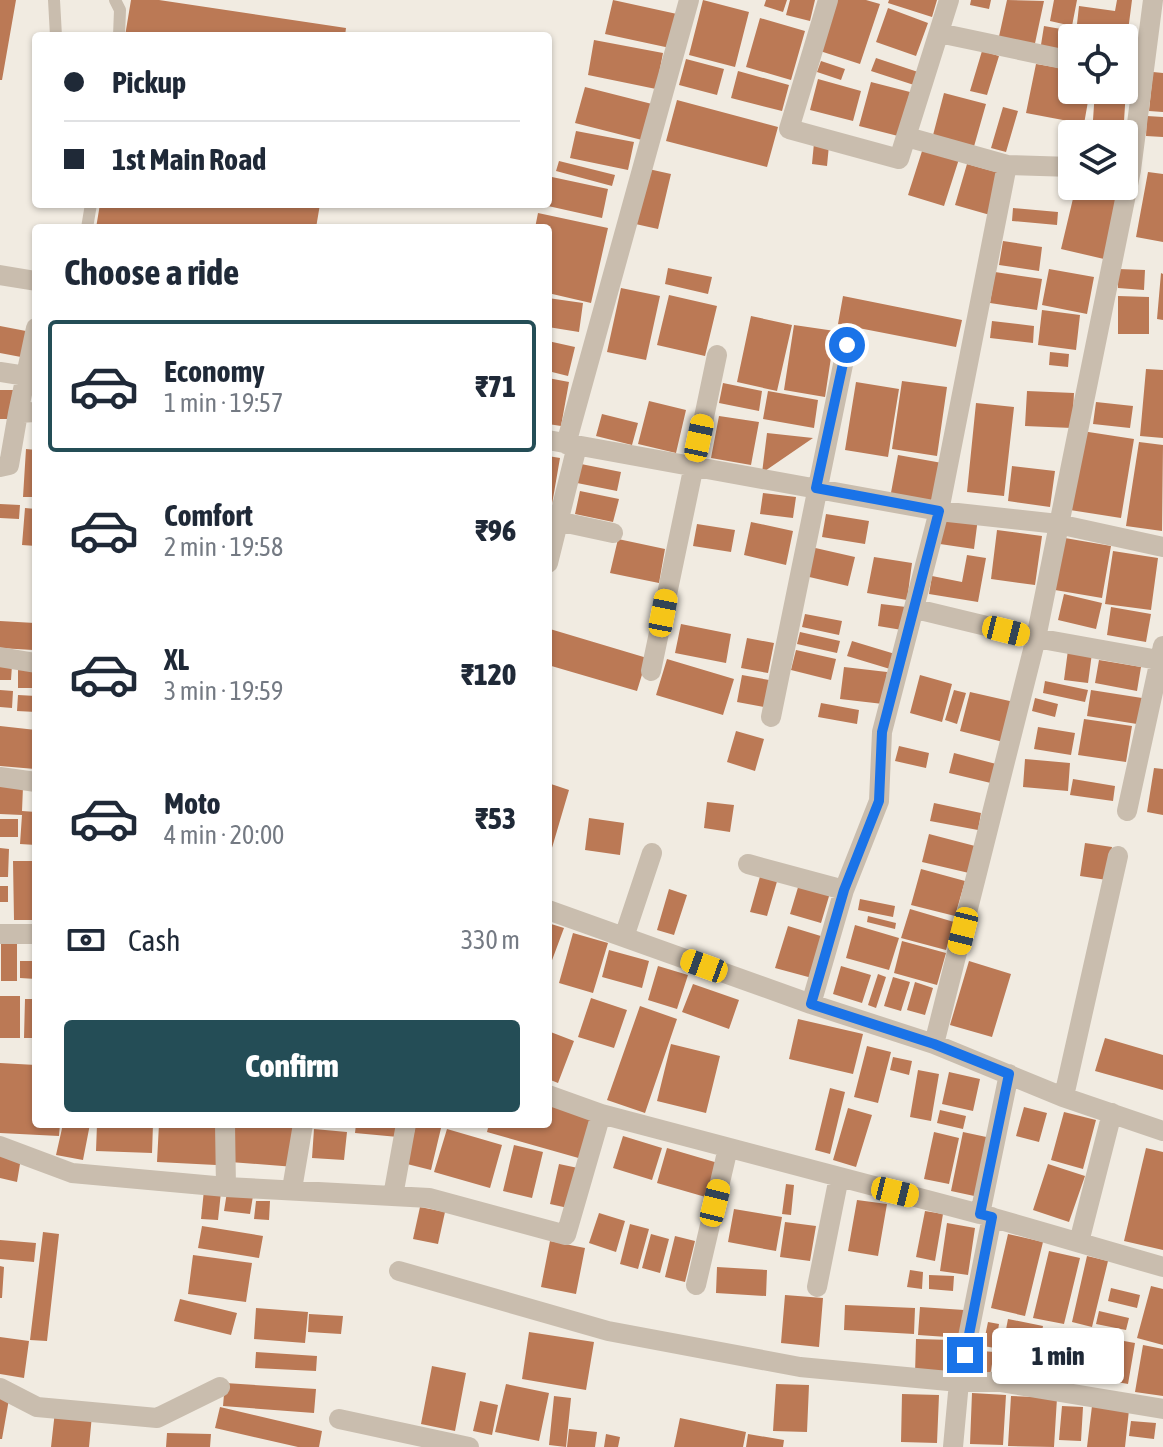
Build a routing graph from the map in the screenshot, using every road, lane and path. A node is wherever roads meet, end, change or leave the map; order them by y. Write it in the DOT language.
graph roads {
  1 [pos="54,0"];
  2 [pos="115,0"];
  3 [pos="689,0"];
  4 [pos="828,0"];
  5 [pos="949,0"];
  6 [pos="1153,0"];
  7 [pos="56,32"];
  8 [pos="119,32"];
  9 [pos="939,33"];
  10 [pos="1058,58"];
  11 [pos="1138,58"];
  12 [pos="907,137"];
  13 [pos="1007,165"];
  14 [pos="1058,167"];
  15 [pos="1122,200"];
  16 [pos="0,275"];
  17 [pos="32,280"];
  18 [pos="847,345"];
  19 [pos="32,347"];
  20 [pos="717,355"];
  21 [pos="0,372"];
  22 [pos="26,376"];
  23 [pos="27,412"];
  24 [pos="564,443"];
  25 [pos="4,458"];
  26 [pos="693,466"];
  27 [pos="816,488"];
  28 [pos="939,511"];
  29 [pos="553,520"];
  30 [pos="1058,524"];
  31 [pos="613,533"];
  32 [pos="1163,547"];
  33 [pos="916,609"];
  34 [pos="1036,638"];
  35 [pos="1162,656"];
  36 [pos="0,657"];
  37 [pos="32,662"];
  38 [pos="651,671"];
  39 [pos="771,717"];
  40 [pos="0,777"];
  41 [pos="32,781"];
  42 [pos="1127,811"];
  43 [pos="652,853"];
  44 [pos="1118,856"];
  45 [pos="748,864"];
  46 [pos="844,890"];
  47 [pos="552,911"];
  48 [pos="0,934"];
  49 [pos="32,934"];
  50 [pos="624,937"];
  51 [pos="811,1004"];
  52 [pos="934,1044"];
  53 [pos="1009,1074"];
  54 [pos="552,1096"];
  55 [pos="1064,1096"];
  56 [pos="1112,1113"];
  57 [pos="601,1114"];
  58 [pos="225,1128"];
  59 [pos="302,1128"];
  60 [pos="405,1128"];
  61 [pos="1163,1131"];
  62 [pos="0,1146"];
  63 [pos="728,1148"];
  64 [pos="839,1177"];
  65 [pos="226,1187"];
  66 [pos="292,1189"];
  67 [pos="393,1196"];
  68 [pos="986,1215"];
  69 [pos="1079,1242"];
  70 [pos="1163,1267"];
  71 [pos="399,1271"];
  72 [pos="696,1285"];
  73 [pos="817,1287"];
  74 [pos="959,1382"];
  75 [pos="220,1387"];
  76 [pos="0,1388"];
  77 [pos="1163,1409"];
  78 [pos="339,1419"];
  79 [pos="469,1447"];
  80 [pos="953,1447"];
  1 -- 7 [label="lane"];
  2 -- 8 [label="lane"];
  3 -- 24 [label="street"];
  4 -- 12 [label="street"];
  5 -- 9 [label="street"];
  6 -- 11 [label="street"];
  9 -- 10 [label="street"];
  9 -- 12 [label="street"];
  12 -- 13 [label="street"];
  13 -- 14 [label="street"];
  13 -- 28 [label="street"];
  15 -- 30 [label="street"];
  16 -- 17 [label="street"];
  18 -- 27 [label="street"];
  19 -- 22 [label="street"];
  20 -- 26 [label="street"];
  21 -- 22 [label="street"];
  22 -- 23 [label="street"];
  23 -- 25 [label="street"];
  24 -- 26 [label="street"];
  24 -- 29 [label="street"];
  26 -- 27 [label="street"];
  26 -- 38 [label="street"];
  27 -- 28 [label="street"];
  27 -- 39 [label="street"];
  28 -- 30 [label="street"];
  28 -- 33 [label="street"];
  29 -- 31 [label="street"];
  30 -- 32 [label="street"];
  30 -- 34 [label="street"];
  33 -- 34 [label="street"];
  33 -- 46 [label="street"];
  34 -- 35 [label="street"];
  34 -- 52 [label="street"];
  35 -- 42 [label="street"];
  36 -- 37 [label="street"];
  40 -- 41 [label="street"];
  43 -- 50 [label="street"];
  44 -- 55 [label="street"];
  45 -- 46 [label="street"];
  46 -- 51 [label="street"];
  47 -- 50 [label="street"];
  48 -- 49 [label="street"];
  50 -- 51 [label="street"];
  51 -- 52 [label="street"];
  52 -- 53 [label="street"];
  53 -- 55 [label="street"];
  53 -- 68 [label="street"];
  54 -- 57 [label="street"];
  55 -- 56 [label="street"];
  56 -- 61 [label="street"];
  56 -- 69 [label="street"];
  57 -- 63 [label="street"];
  57 -- 67 [label="street"];
  58 -- 65 [label="street"];
  59 -- 66 [label="street"];
  60 -- 67 [label="street"];
  62 -- 65 [label="street"];
  63 -- 64 [label="street"];
  63 -- 72 [label="street"];
  64 -- 68 [label="street"];
  64 -- 73 [label="street"];
  65 -- 66 [label="street"];
  66 -- 67 [label="street"];
  68 -- 69 [label="street"];
  68 -- 74 [label="street"];
  69 -- 70 [label="street"];
  71 -- 74 [label="street"];
  74 -- 77 [label="street"];
  74 -- 80 [label="street"];
  75 -- 76 [label="street"];
  78 -- 79 [label="street"];
}
